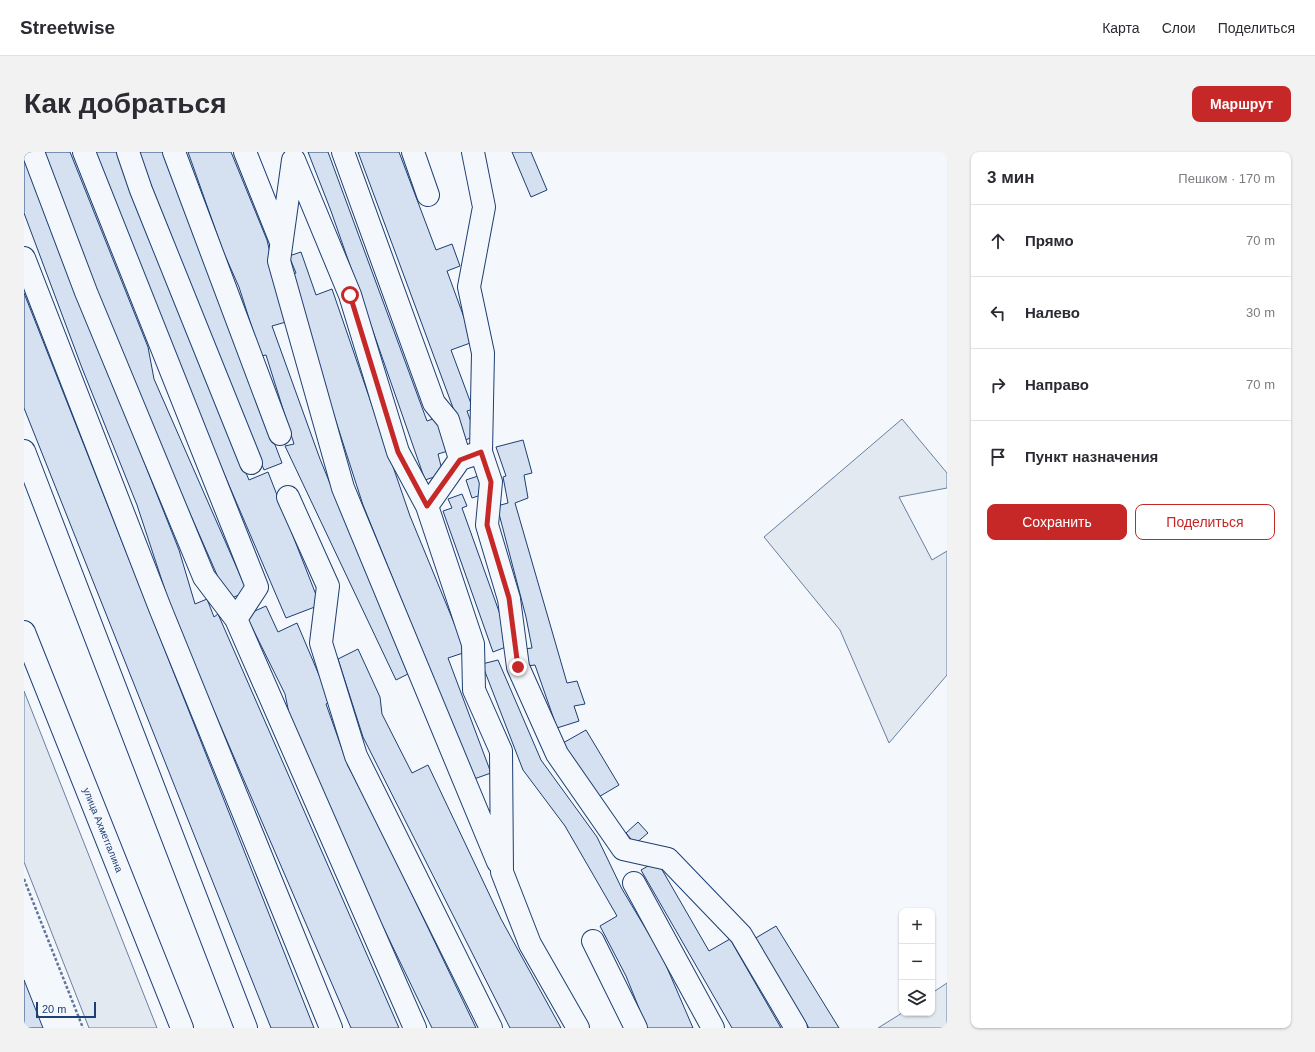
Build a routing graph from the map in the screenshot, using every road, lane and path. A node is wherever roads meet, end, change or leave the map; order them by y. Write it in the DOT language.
graph roads {
  1 [pos="33,152"];
  2 [pos="84,152"];
  3 [pos="128,152"];
  4 [pos="174,152"];
  5 [pos="245,152"];
  6 [pos="342,152"];
  7 [pos="413,152"];
  8 [pos="473,152"];
  9 [pos="292,156"];
  10 [pos="428,195"];
  11 [pos="282,243"];
  12 [pos="24,258"];
  13 [pos="280,434"];
  14 [pos="24,451"];
  15 [pos="481,452"];
  16 [pos="460,460"];
  17 [pos="251,462"];
  18 [pos="288,497"];
  19 [pos="427,506"];
  20 [pos="236,619"];
  21 [pos="24,632"];
  22 [pos="502,872"];
  23 [pos="24,879"];
  24 [pos="634,883"];
  25 [pos="593,941"];
  26 [pos="83,1028"];
  27 [pos="182,1028"];
  28 [pos="246,1028"];
  29 [pos="331,1028"];
  30 [pos="415,1028"];
  31 [pos="491,1028"];
  32 [pos="578,1028"];
  33 [pos="636,1028"];
  34 [pos="713,1028"];
  35 [pos="796,1028"];
  1 -- 20 [label="main road"];
  2 -- 20 [label="main road"];
  3 -- 17 [label="main road"];
  4 -- 13 [label="main road"];
  5 -- 11 [label="main road"];
  6 -- 16 [label="main road"];
  7 -- 10 [label="main road"];
  8 -- 15 [label="main road"];
  9 -- 11 [label="main road"];
  9 -- 19 [label="main road"];
  11 -- 22 [label="main road"];
  12 -- 29 [label="main road"];
  14 -- 28 [label="main road"];
  15 -- 16 [label="main road"];
  15 -- 35 [label="main road"];
  16 -- 19 [label="main road"];
  18 -- 31 [label="main road"];
  19 -- 22 [label="main road"];
  20 -- 30 [label="main road"];
  21 -- 27 [label="main road, улица Ахметгалина"];
  22 -- 32 [label="main road"];
  23 -- 26 [label="path"];
  24 -- 34 [label="main road"];
  25 -- 33 [label="main road"];
}
